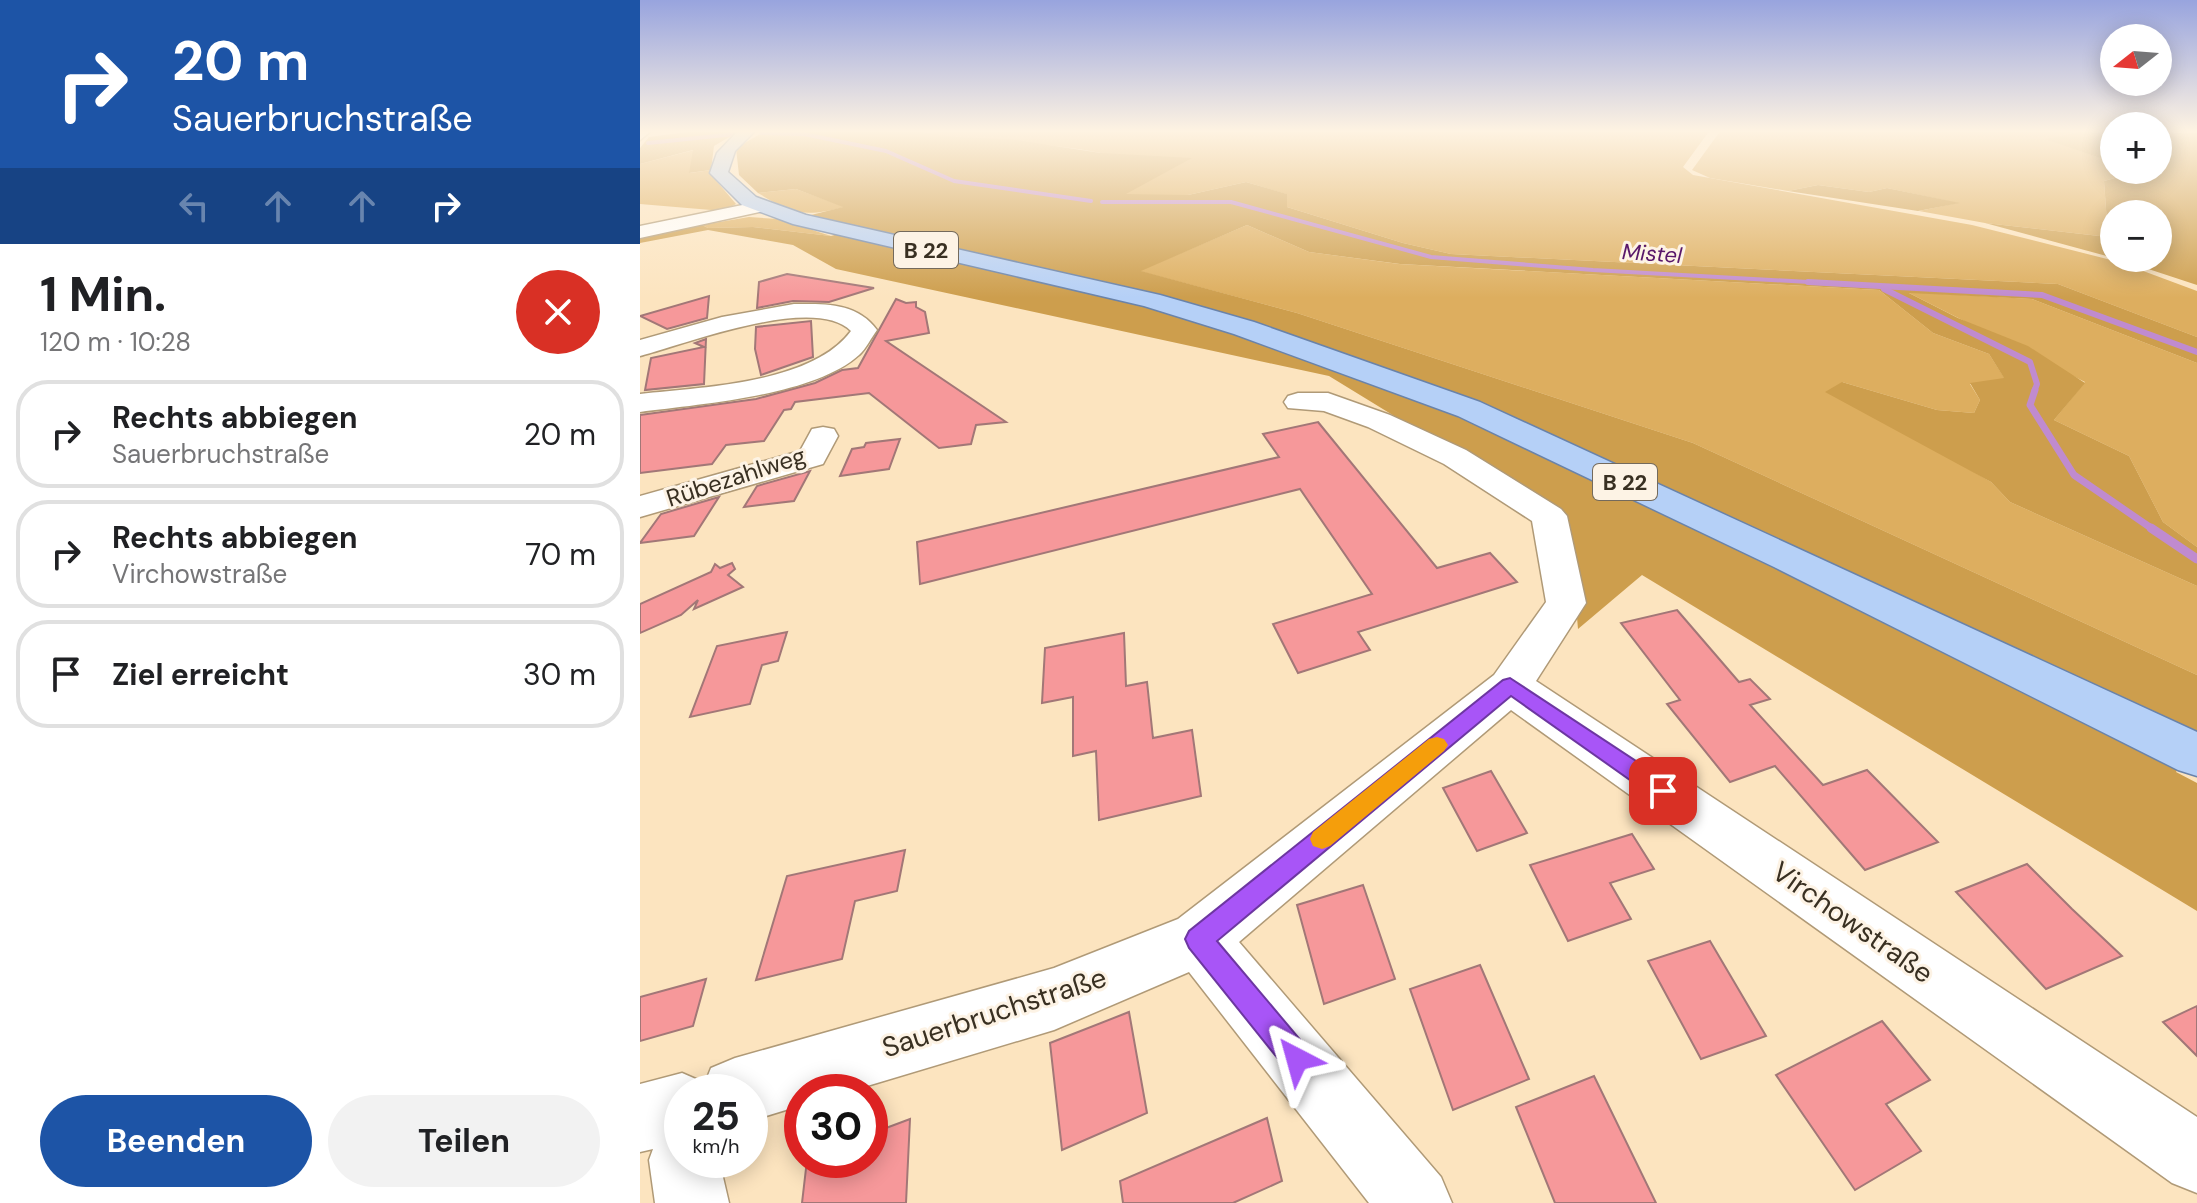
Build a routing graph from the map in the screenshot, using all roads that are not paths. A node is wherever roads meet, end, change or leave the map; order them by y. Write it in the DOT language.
graph roads {
  1 [pos="732,186"];
  2 [pos="762,206"];
  3 [pos="640,232"];
  4 [pos="640,348"];
  5 [pos="1298,402"];
  6 [pos="640,403"];
  7 [pos="823,436"];
  8 [pos="640,507"];
  9 [pos="1510,686"];
  10 [pos="2197,755"];
  11 [pos="1199,939"];
  12 [pos="768,1095"];
  13 [pos="2197,1158"];
  14 [pos="689,1178"];
  15 [pos="692,1203"];
  16 [pos="1415,1203"];
  1 -- 2 [label="main road, B 22"];
  2 -- 3 [label="street"];
  2 -- 10 [label="main road, B 22"];
  4 -- 6 [label="street"];
  5 -- 9 [label="street, Sauerbruchstraße"];
  7 -- 8 [label="street, Rübezahlweg"];
  9 -- 11 [label="street, Sauerbruchstraße"];
  9 -- 13 [label="street, Virchowstraße"];
  11 -- 12 [label="street, Sauerbruchstraße"];
  11 -- 16 [label="street"];
  14 -- 15 [label="street"];
}
